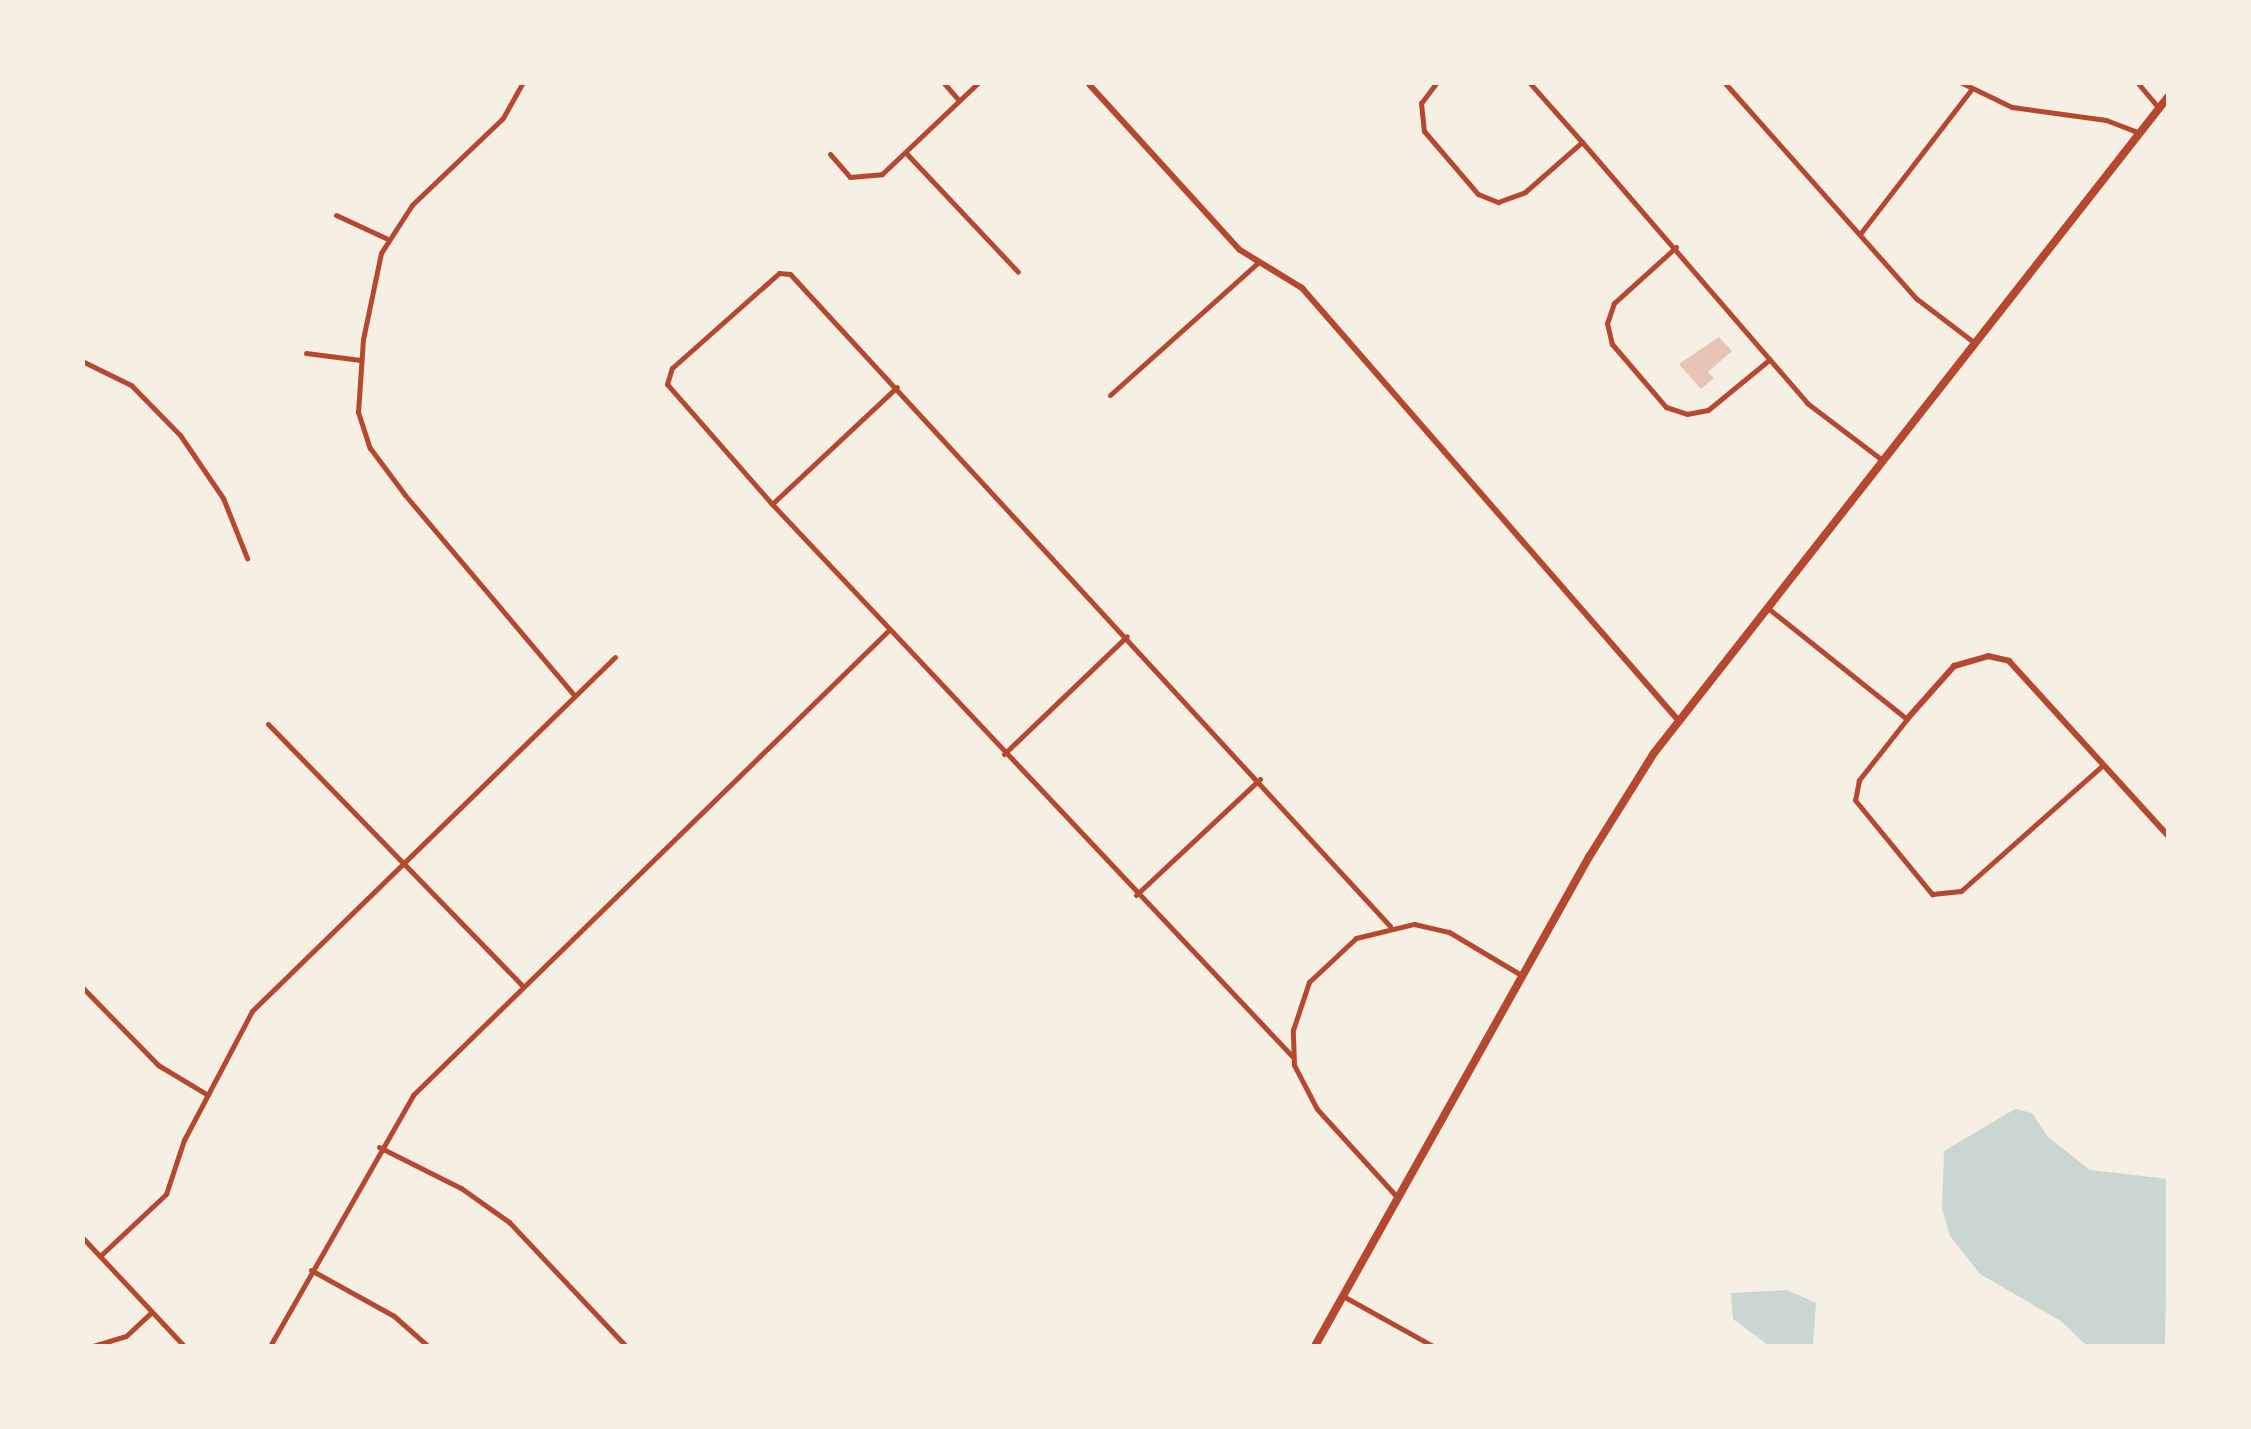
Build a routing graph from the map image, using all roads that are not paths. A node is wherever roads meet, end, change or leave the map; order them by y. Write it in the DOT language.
graph roads {
  1 [pos="522,82"];
  2 [pos="943,82"];
  3 [pos="978,82"];
  4 [pos="1087,82"];
  5 [pos="1437,82"];
  6 [pos="1529,82"];
  7 [pos="1724,82"];
  8 [pos="1960,82"];
  9 [pos="2137,82"];
  10 [pos="1972,90"];
  11 [pos="2168,97"];
  12 [pos="958,99"];
  13 [pos="2159,108"];
  14 [pos="2140,133"];
  15 [pos="1582,142"];
  16 [pos="906,152"];
  17 [pos="830,154"];
  18 [pos="336,215"];
  19 [pos="1860,234"];
  20 [pos="388,239"];
  21 [pos="1676,247"];
  22 [pos="1259,262"];
  23 [pos="1018,272"];
  24 [pos="1974,343"];
  25 [pos="306,353"];
  26 [pos="1770,359"];
  27 [pos="361,360"];
  28 [pos="82,361"];
  29 [pos="897,387"];
  30 [pos="1110,396"];
  31 [pos="1882,460"];
  32 [pos="772,504"];
  33 [pos="247,558"];
  34 [pos="1766,608"];
  35 [pos="888,630"];
  36 [pos="1128,636"];
  37 [pos="615,657"];
  38 [pos="574,695"];
  39 [pos="1678,720"];
  40 [pos="1907,720"];
  41 [pos="268,724"];
  42 [pos="1004,754"];
  43 [pos="2105,763"];
  44 [pos="1260,780"];
  45 [pos="2168,836"];
  46 [pos="402,864"];
  47 [pos="1136,895"];
  48 [pos="1390,926"];
  49 [pos="1522,976"];
  50 [pos="523,986"];
  51 [pos="82,987"];
  52 [pos="1292,1056"];
  53 [pos="208,1095"];
  54 [pos="379,1147"];
  55 [pos="1398,1198"];
  56 [pos="82,1237"];
  57 [pos="100,1256"];
  58 [pos="311,1270"];
  59 [pos="1344,1296"];
  60 [pos="152,1312"];
  61 [pos="93,1346"];
  62 [pos="184,1346"];
  63 [pos="270,1346"];
  64 [pos="428,1346"];
  65 [pos="626,1346"];
  66 [pos="1315,1346"];
  67 [pos="1433,1346"];
  1 -- 20 [label="street"];
  2 -- 12 [label="street"];
  3 -- 12 [label="street"];
  4 -- 22 [label="street"];
  5 -- 15 [label="street"];
  6 -- 15 [label="street"];
  7 -- 19 [label="street"];
  8 -- 10 [label="street"];
  9 -- 13 [label="street"];
  10 -- 14 [label="street"];
  10 -- 19 [label="street"];
  11 -- 13 [label="main road"];
  12 -- 16 [label="street"];
  13 -- 14 [label="main road"];
  14 -- 24 [label="main road"];
  15 -- 21 [label="street"];
  16 -- 17 [label="street"];
  16 -- 23 [label="street"];
  18 -- 20 [label="street"];
  19 -- 24 [label="street"];
  20 -- 27 [label="street"];
  21 -- 26 [label="street"];
  21 -- 26 [label="street"];
  22 -- 30 [label="street"];
  22 -- 39 [label="street"];
  24 -- 31 [label="main road"];
  25 -- 27 [label="street"];
  26 -- 31 [label="street"];
  27 -- 38 [label="street"];
  28 -- 33 [label="street"];
  29 -- 32 [label="street"];
  29 -- 32 [label="street"];
  29 -- 36 [label="street"];
  31 -- 34 [label="main road"];
  32 -- 35 [label="street"];
  34 -- 39 [label="main road"];
  34 -- 40 [label="street"];
  35 -- 42 [label="street"];
  35 -- 50 [label="street"];
  36 -- 42 [label="street"];
  36 -- 44 [label="street"];
  37 -- 38 [label="street"];
  38 -- 46 [label="street"];
  39 -- 49 [label="main road"];
  40 -- 43 [label="street"];
  40 -- 43 [label="street"];
  41 -- 46 [label="street"];
  42 -- 47 [label="street"];
  43 -- 45 [label="street"];
  44 -- 47 [label="street"];
  44 -- 48 [label="street"];
  46 -- 50 [label="street"];
  46 -- 53 [label="street"];
  47 -- 52 [label="street"];
  48 -- 49 [label="street"];
  48 -- 52 [label="street"];
  49 -- 55 [label="main road"];
  50 -- 54 [label="street"];
  51 -- 53 [label="street"];
  52 -- 55 [label="street"];
  53 -- 57 [label="street"];
  54 -- 58 [label="street"];
  54 -- 65 [label="street"];
  55 -- 59 [label="main road"];
  56 -- 57 [label="street"];
  57 -- 60 [label="street"];
  58 -- 63 [label="street"];
  58 -- 64 [label="street"];
  59 -- 66 [label="main road"];
  59 -- 67 [label="street"];
  60 -- 61 [label="street"];
  60 -- 62 [label="street"];
}
